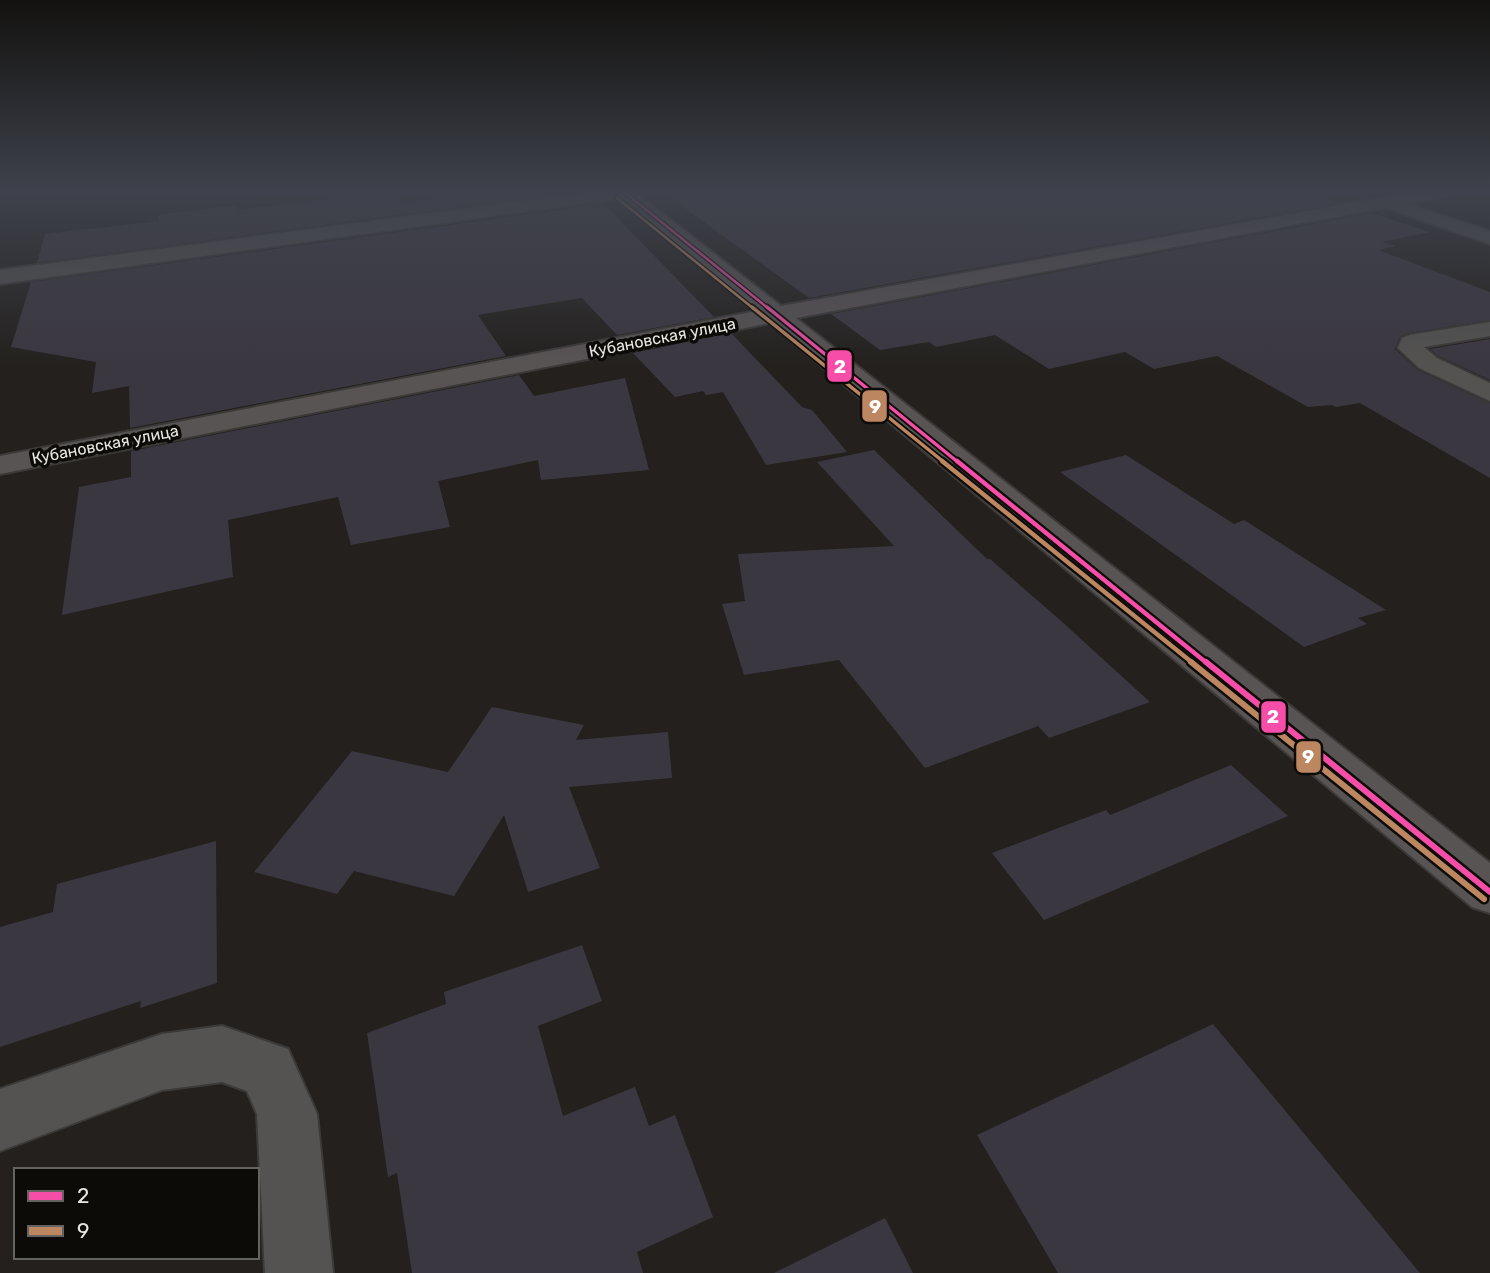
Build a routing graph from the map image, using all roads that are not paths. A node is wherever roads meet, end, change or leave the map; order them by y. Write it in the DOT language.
graph roads {
  1 [pos="195,250"];
  2 [pos="695,250"];
  3 [pos="1124,250"];
  4 [pos="0,277"];
  5 [pos="774,315"];
  6 [pos="1490,329"];
  7 [pos="1490,393"];
  8 [pos="0,465"];
  9 [pos="1490,892"];
  10 [pos="0,1120"];
  11 [pos="299,1273"];
  1 -- 4 [label="street"];
  2 -- 5 [label="street"];
  3 -- 5 [label="street, Кубановская улица"];
  5 -- 8 [label="street, Кубановская улица"];
  5 -- 9 [label="street"];
  6 -- 7 [label="street"];
  10 -- 11 [label="street"];
}
